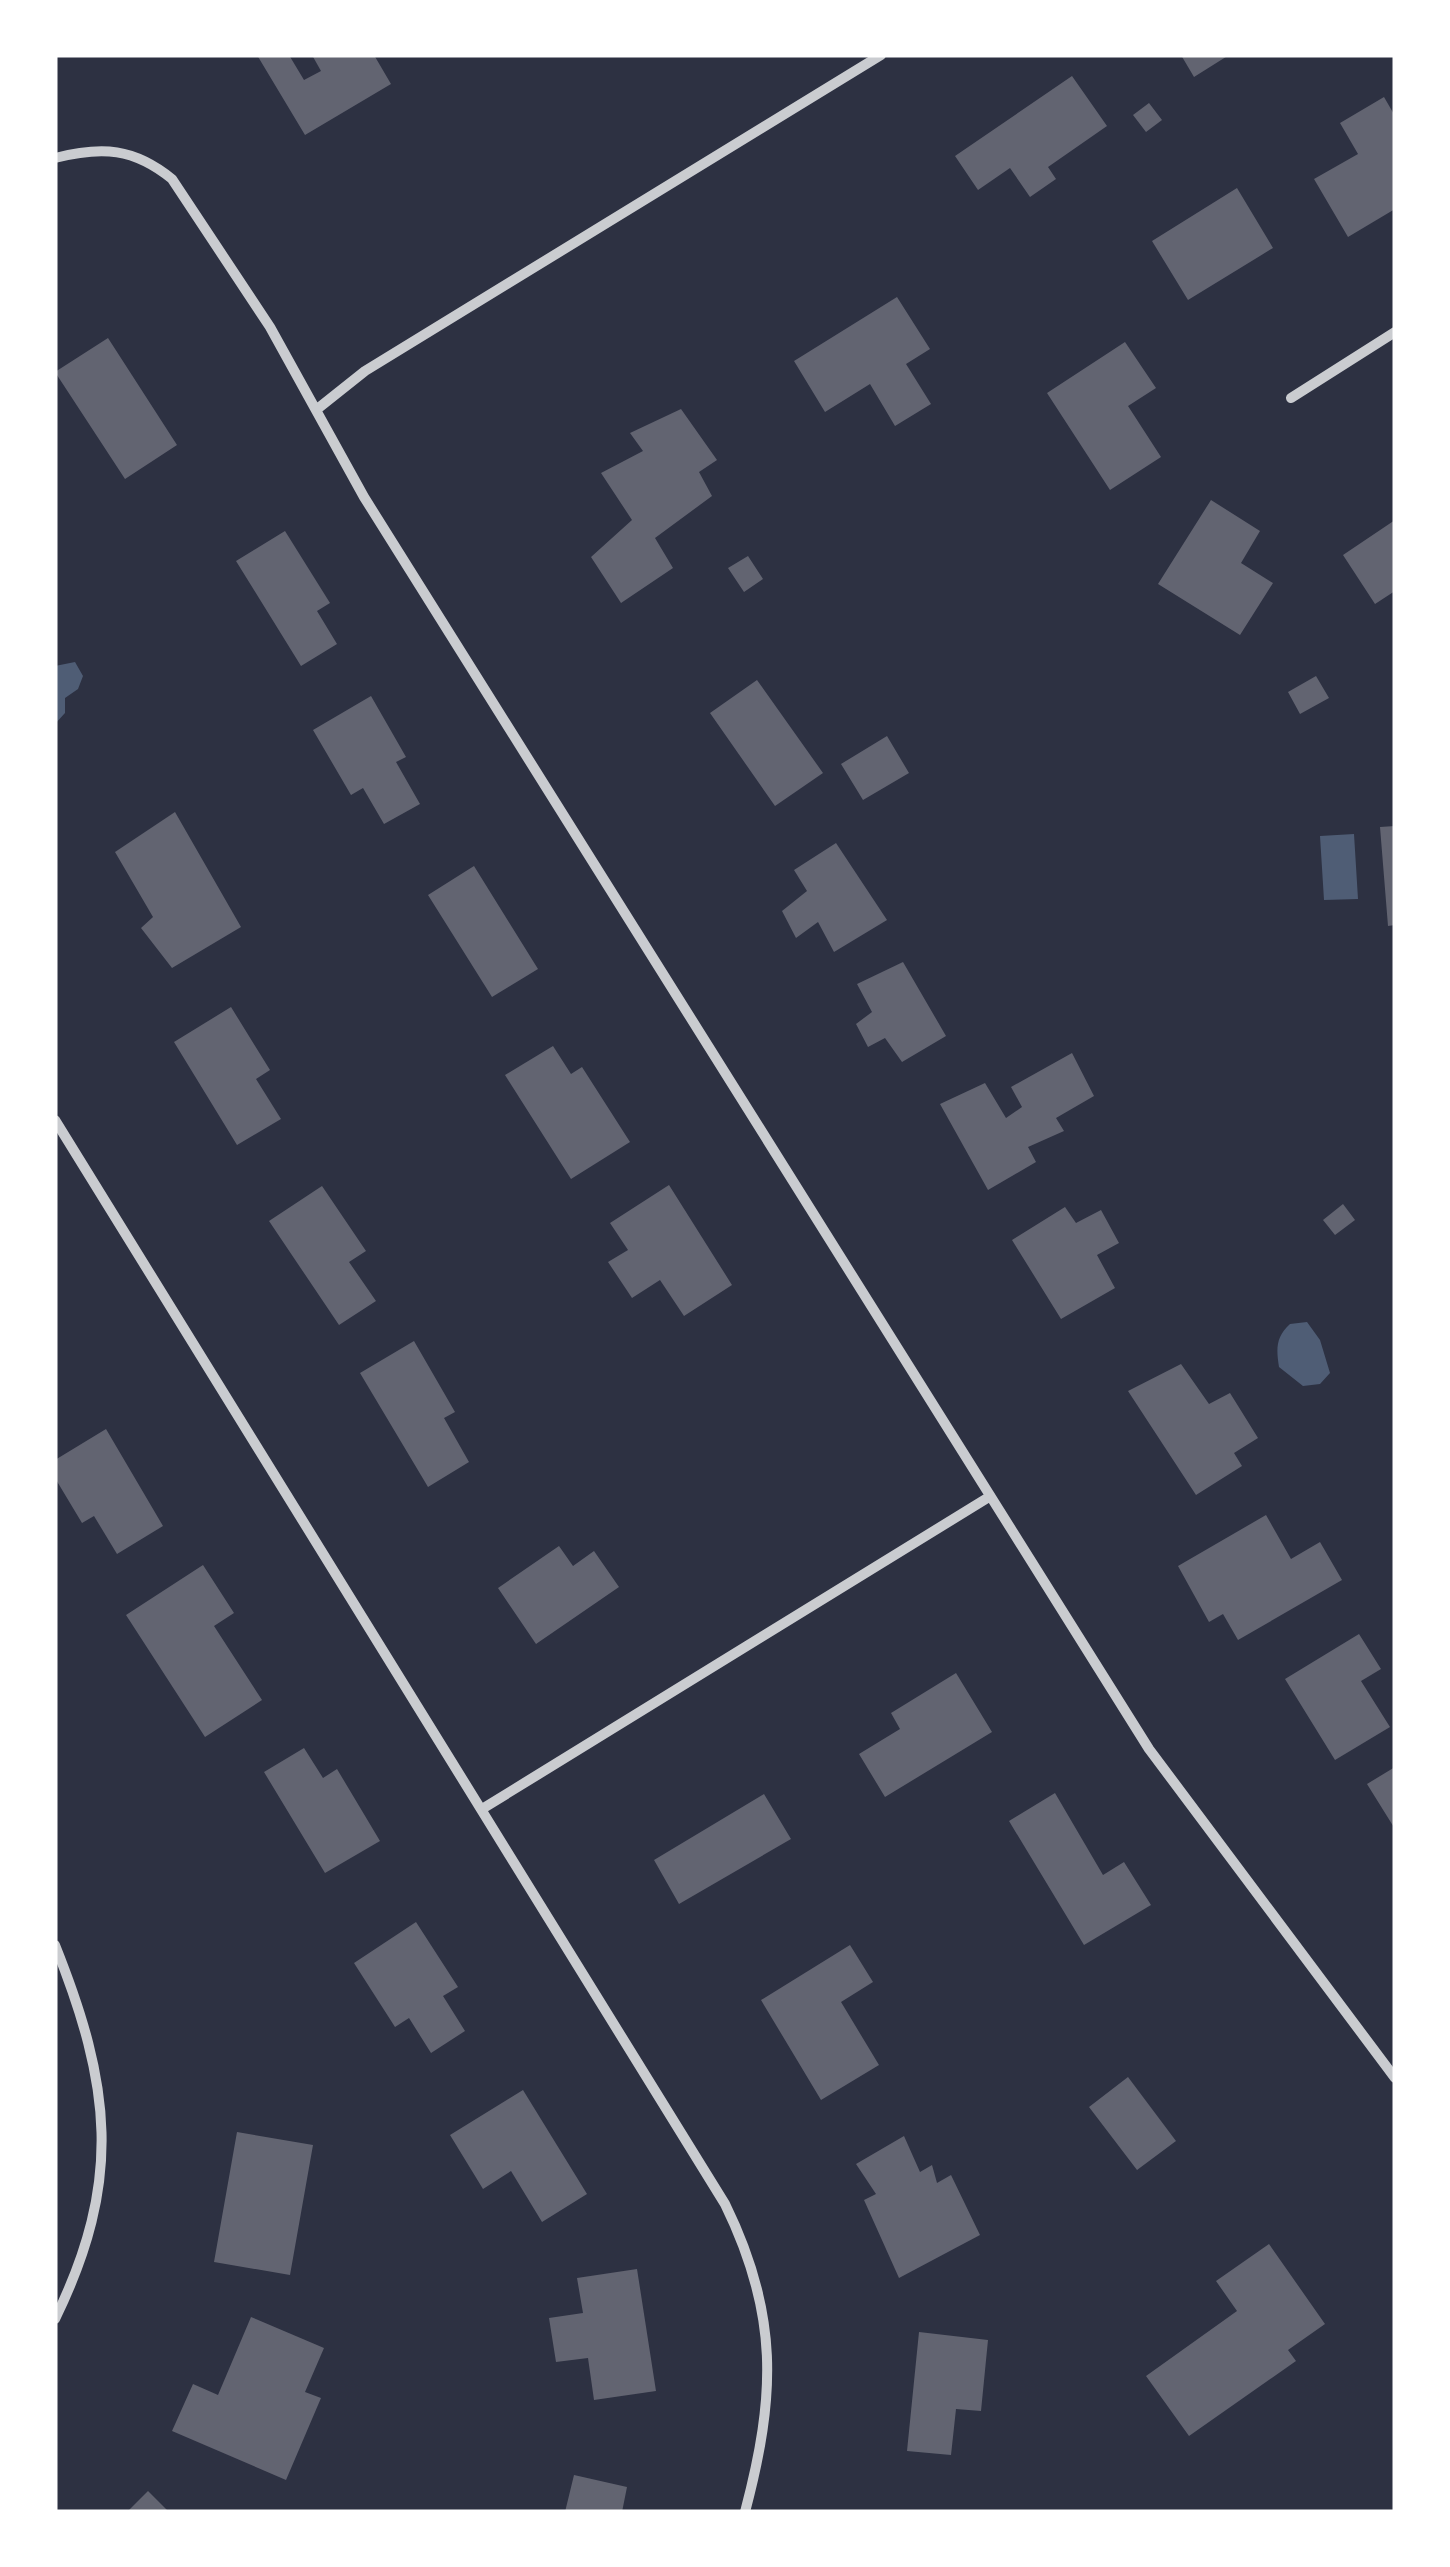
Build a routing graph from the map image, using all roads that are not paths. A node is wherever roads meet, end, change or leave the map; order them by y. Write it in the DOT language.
graph roads {
  1 [pos="881,55"];
  2 [pos="55,158"];
  3 [pos="1395,332"];
  4 [pos="1291,398"];
  5 [pos="316,410"];
  6 [pos="55,1120"];
  7 [pos="989,1496"];
  8 [pos="482,1809"];
  9 [pos="55,1945"];
  10 [pos="1395,2078"];
  11 [pos="55,2319"];
  12 [pos="745,2512"];
  1 -- 5 [label="street"];
  2 -- 5 [label="street"];
  3 -- 4 [label="street"];
  5 -- 7 [label="street"];
  6 -- 8 [label="street"];
  7 -- 8 [label="street"];
  7 -- 10 [label="street"];
  8 -- 12 [label="street"];
  9 -- 11 [label="street"];
}
